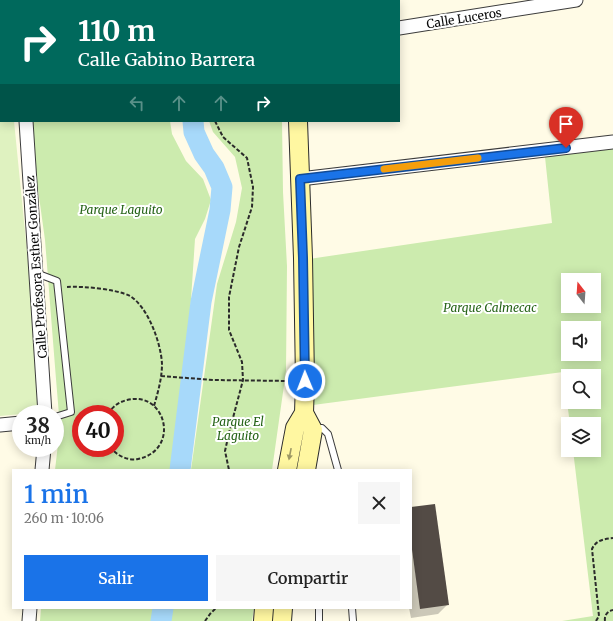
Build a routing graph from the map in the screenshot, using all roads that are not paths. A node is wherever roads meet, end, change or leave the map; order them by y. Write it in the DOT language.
graph roads {
  1 [pos="576,0"];
  2 [pos="400,28"];
  3 [pos="26,122"];
  4 [pos="298,122"];
  5 [pos="613,142"];
  6 [pos="300,179"];
  7 [pos="36,273"];
  8 [pos="45,405"];
  9 [pos="64,414"];
  10 [pos="12,424"];
  11 [pos="0,425"];
  12 [pos="304,426"];
  13 [pos="43,457"];
  14 [pos="42,469"];
  15 [pos="287,469"];
  16 [pos="306,469"];
  17 [pos="338,469"];
  18 [pos="30,609"];
  19 [pos="264,609"];
  20 [pos="283,609"];
  21 [pos="319,609"];
  22 [pos="352,609"];
  23 [pos="29,621"];
  24 [pos="263,621"];
  25 [pos="282,621"];
  26 [pos="319,621"];
  27 [pos="353,621"];
  1 -- 2 [label="street, Calle Luceros"];
  3 -- 7 [label="street, Calle Profesora Esther González"];
  4 -- 6 [label="street"];
  5 -- 6 [label="street"];
  6 -- 12 [label="street"];
  7 -- 8 [label="street, Calle Profesora Esther González"];
  7 -- 9 [label="lane"];
  10 -- 11 [label="street"];
  12 -- 15 [label="street, one-way"];
  12 -- 16 [label="street"];
  12 -- 17 [label="lane"];
  13 -- 14 [label="street"];
  18 -- 23 [label="street"];
  19 -- 24 [label="street"];
  20 -- 25 [label="street"];
  21 -- 26 [label="lane"];
  22 -- 27 [label="lane"];
}
